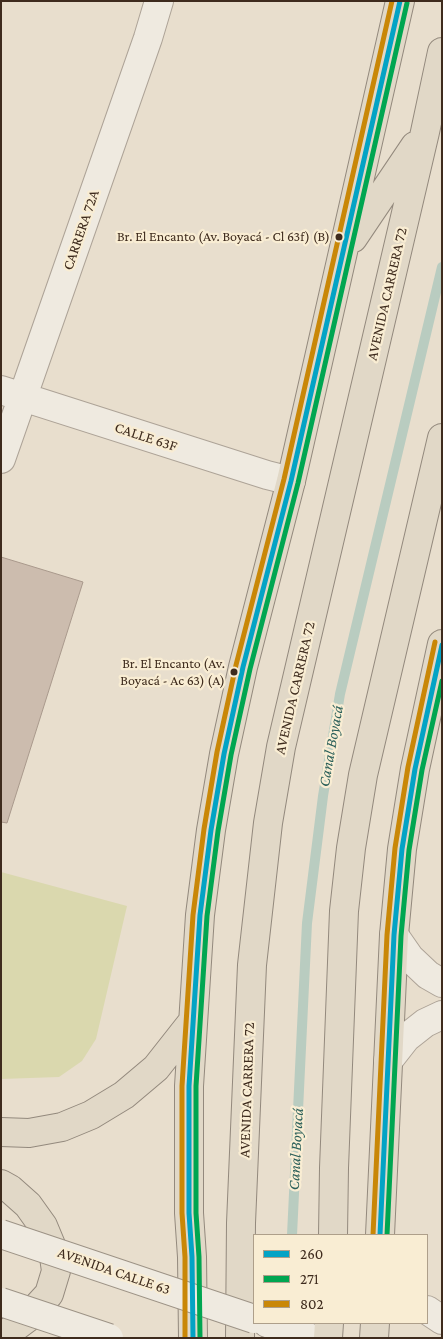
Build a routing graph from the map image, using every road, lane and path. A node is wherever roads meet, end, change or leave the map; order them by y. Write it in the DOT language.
graph roads {
  1 [pos="159,1"];
  2 [pos="400,1"];
  3 [pos="442,52"];
  4 [pos="424,132"];
  5 [pos="343,252"];
  6 [pos="12,394"];
  7 [pos="442,438"];
  8 [pos="1,458"];
  9 [pos="291,481"];
  10 [pos="442,644"];
  11 [pos="437,682"];
  12 [pos="394,935"];
  13 [pos="442,983"];
  14 [pos="442,1015"];
  15 [pos="193,1021"];
  16 [pos="388,1061"];
  17 [pos="1,1132"];
  18 [pos="1,1184"];
  19 [pos="382,1208"];
  20 [pos="1,1234"];
  21 [pos="333,1234"];
  22 [pos="380,1234"];
  23 [pos="390,1234"];
  24 [pos="1,1302"];
  25 [pos="428,1311"];
  26 [pos="253,1319"];
  27 [pos="442,1320"];
  28 [pos="270,1324"];
  29 [pos="329,1324"];
  30 [pos="375,1324"];
  31 [pos="10,1334"];
  32 [pos="109,1338"];
  33 [pos="193,1338"];
  34 [pos="240,1338"];
  35 [pos="311,1338"];
  36 [pos="328,1338"];
  37 [pos="374,1338"];
  1 -- 6 [label="street, CARRERA 72A"];
  2 -- 5 [label="highway"];
  3 -- 4 [label="highway, AVENIDA CARRERA 72"];
  4 -- 5 [label="highway"];
  4 -- 34 [label="highway, AVENIDA CARRERA 72"];
  5 -- 9 [label="highway"];
  6 -- 8 [label="street, CARRERA 72A"];
  6 -- 9 [label="street, CALLE 63F"];
  7 -- 21 [label="highway"];
  9 -- 15 [label="highway"];
  10 -- 11 [label="highway"];
  11 -- 12 [label="highway"];
  12 -- 13 [label="street"];
  12 -- 16 [label="highway"];
  14 -- 16 [label="street"];
  15 -- 17 [label="highway"];
  15 -- 33 [label="highway"];
  16 -- 19 [label="highway"];
  18 -- 31 [label="highway"];
  19 -- 22 [label="highway"];
  19 -- 23 [label="street"];
  20 -- 26 [label="street, AVENIDA CALLE 63, bridge"];
  24 -- 32 [label="street, bridge"];
  25 -- 27 [label="street"];
  28 -- 35 [label="street"];
  29 -- 36 [label="highway"];
  30 -- 37 [label="highway"];
}
